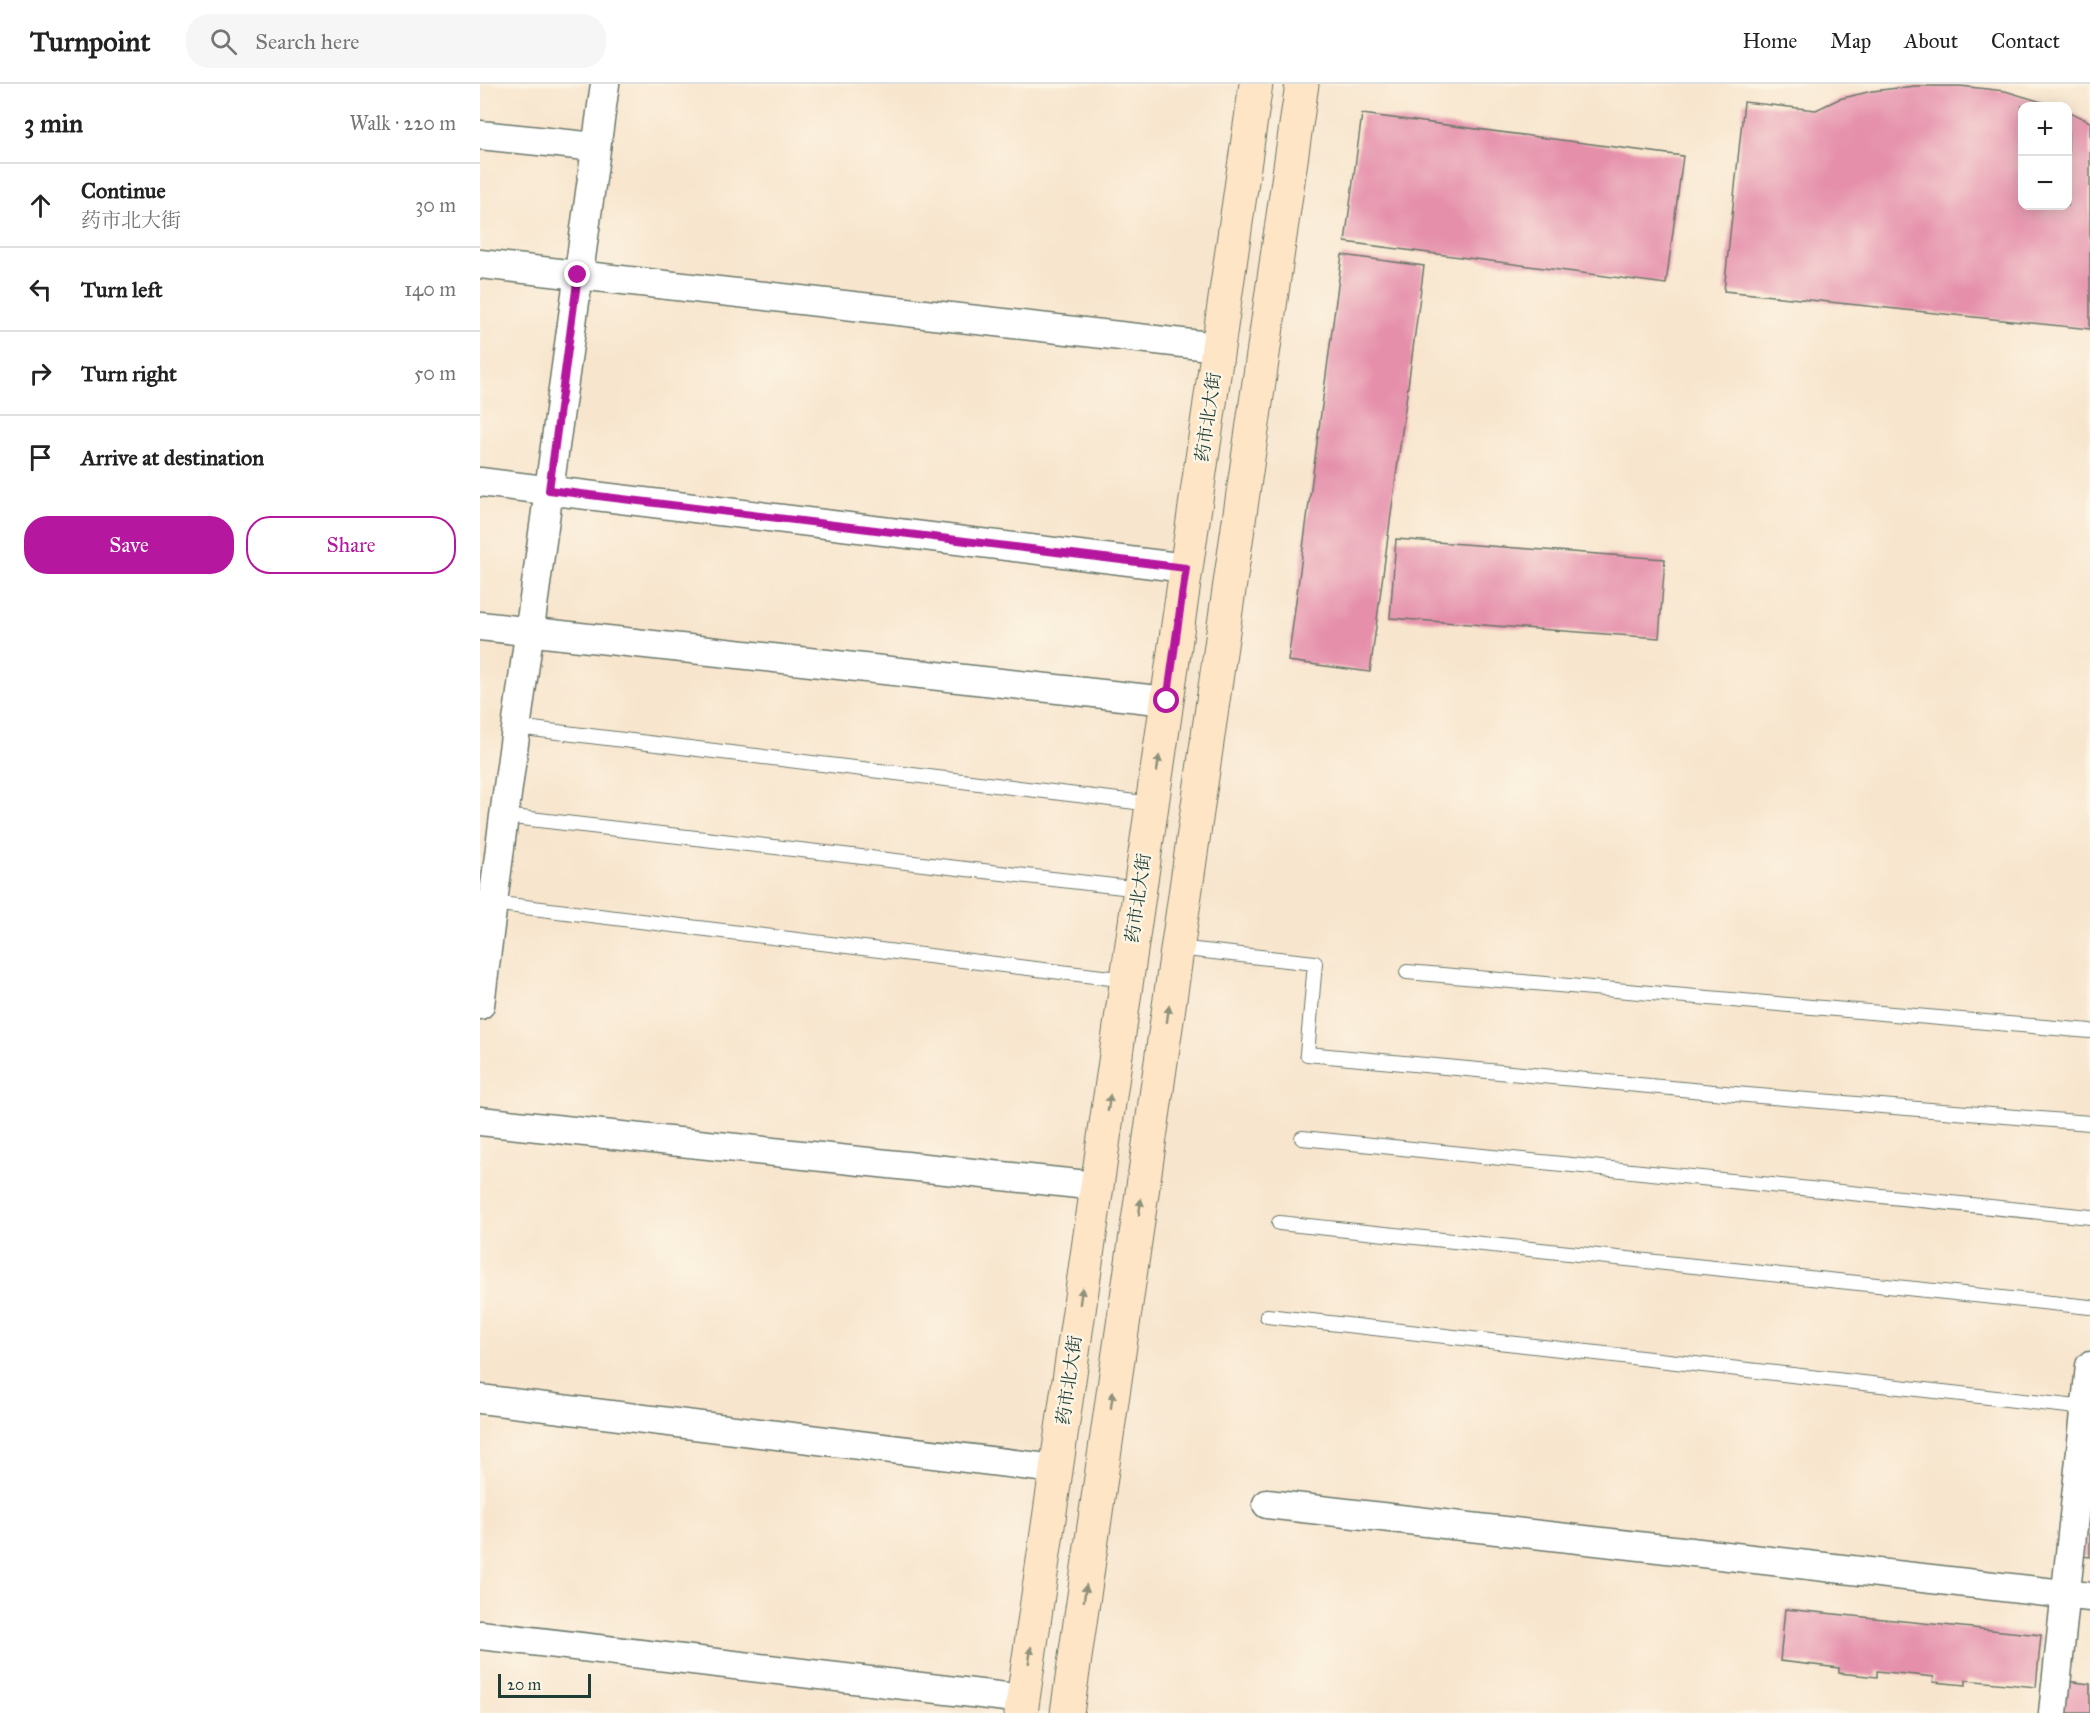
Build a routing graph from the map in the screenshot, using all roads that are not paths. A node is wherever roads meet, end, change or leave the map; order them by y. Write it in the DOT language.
graph roads {
  1 [pos="605,84"];
  2 [pos="1256,84"];
  3 [pos="1302,84"];
  4 [pos="480,135"];
  5 [pos="596,147"];
  6 [pos="480,264"];
  7 [pos="578,275"];
  8 [pos="1218,347"];
  9 [pos="480,482"];
  10 [pos="549,490"];
  11 [pos="1186,568"];
  12 [pos="480,626"];
  13 [pos="529,632"];
  14 [pos="1167,701"];
  15 [pos="516,727"];
  16 [pos="1152,804"];
  17 [pos="504,816"];
  18 [pos="1140,889"];
  19 [pos="492,903"];
  20 [pos="1178,948"];
  21 [pos="1407,972"];
  22 [pos="1127,980"];
  23 [pos="480,1005"];
  24 [pos="2090,1031"];
  25 [pos="480,1121"];
  26 [pos="2090,1123"];
  27 [pos="1302,1138"];
  28 [pos="1097,1186"];
  29 [pos="2090,1217"];
  30 [pos="1279,1222"];
  31 [pos="2090,1307"];
  32 [pos="1267,1316"];
  33 [pos="2090,1366"];
  34 [pos="480,1399"];
  35 [pos="2086,1408"];
  36 [pos="1056,1468"];
  37 [pos="1267,1504"];
  38 [pos="2078,1596"];
  39 [pos="480,1635"];
  40 [pos="1022,1706"];
  41 [pos="1067,1713"];
  42 [pos="2053,1713"];
  1 -- 5 [label="street"];
  2 -- 8 [label="main road, 药市北大街"];
  3 -- 20 [label="main road"];
  4 -- 5 [label="street"];
  5 -- 7 [label="street"];
  6 -- 7 [label="street"];
  7 -- 8 [label="street"];
  7 -- 10 [label="street"];
  8 -- 11 [label="main road, 药市北大街"];
  9 -- 10 [label="street"];
  10 -- 11 [label="street"];
  10 -- 13 [label="street"];
  11 -- 14 [label="main road, 药市北大街"];
  12 -- 13 [label="street"];
  13 -- 14 [label="street"];
  13 -- 15 [label="street"];
  16 -- 14 [label="main road, 药市北大街, one-way"];
  15 -- 16 [label="lane"];
  15 -- 17 [label="street"];
  16 -- 18 [label="main road, 药市北大街"];
  17 -- 18 [label="lane"];
  17 -- 19 [label="street"];
  18 -- 22 [label="main road, 药市北大街"];
  19 -- 22 [label="lane"];
  19 -- 23 [label="street"];
  20 -- 26 [label="lane"];
  41 -- 20 [label="main road, one-way"];
  21 -- 24 [label="lane"];
  28 -- 22 [label="main road, 药市北大街, one-way"];
  25 -- 28 [label="street"];
  27 -- 29 [label="lane"];
  36 -- 28 [label="main road, 药市北大街, one-way"];
  30 -- 31 [label="lane"];
  32 -- 35 [label="lane"];
  33 -- 35 [label="street"];
  34 -- 36 [label="street"];
  35 -- 38 [label="street"];
  40 -- 36 [label="main road, 药市北大街, one-way"];
  37 -- 38 [label="street"];
  38 -- 42 [label="street"];
  39 -- 40 [label="street"];
}
